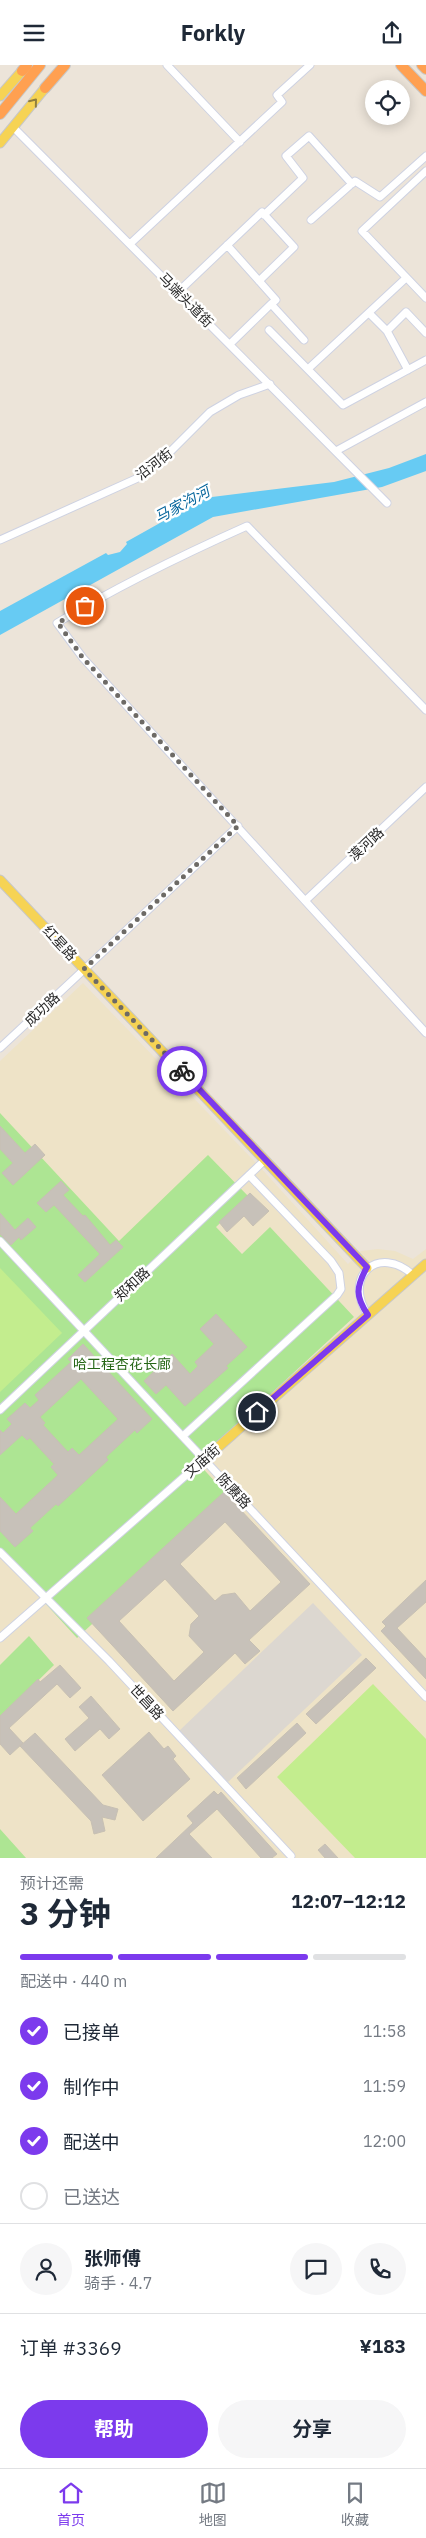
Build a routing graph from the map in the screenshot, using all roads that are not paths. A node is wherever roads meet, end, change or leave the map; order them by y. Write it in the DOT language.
graph roads {
  1 [pos="40,65"];
  2 [pos="64,65"];
  3 [pos="167,65"];
  4 [pos="310,65"];
  5 [pos="400,65"];
  6 [pos="422,65"];
  7 [pos="24,68"];
  8 [pos="426,69"];
  9 [pos="45,88"];
  10 [pos="426,91"];
  11 [pos="0,96"];
  12 [pos="0,114"];
  13 [pos="13,127"];
  14 [pos="240,142"];
  15 [pos="0,143"];
  16 [pos="426,156"];
  17 [pos="426,171"];
  18 [pos="352,184"];
  19 [pos="264,215"];
  20 [pos="311,220"];
  21 [pos="131,243"];
  22 [pos="226,245"];
  23 [pos="406,277"];
  24 [pos="259,281"];
  25 [pos="178,292"];
  26 [pos="426,298"];
  27 [pos="271,305"];
  28 [pos="369,313"];
  29 [pos="269,330"];
  30 [pos="387,331"];
  31 [pos="426,333"];
  32 [pos="304,340"];
  33 [pos="230,344"];
  34 [pos="426,360"];
  35 [pos="308,369"];
  36 [pos="408,370"];
  37 [pos="270,384"];
  38 [pos="426,402"];
  39 [pos="336,451"];
  40 [pos="387,503"];
  41 [pos="0,541"];
  42 [pos="426,710"];
  43 [pos="426,787"];
  44 [pos="238,826"];
  45 [pos="0,879"];
  46 [pos="306,900"];
  47 [pos="84,969"];
  48 [pos="426,1033"];
  49 [pos="0,1048"];
  50 [pos="265,1160"];
  51 [pos="249,1175"];
  52 [pos="0,1241"];
  53 [pos="426,1264"];
  54 [pos="367,1267"];
  55 [pos="413,1275"];
  56 [pos="368,1315"];
  57 [pos="84,1330"];
  58 [pos="0,1410"];
  59 [pos="183,1436"];
  60 [pos="216,1449"];
  61 [pos="204,1459"];
  62 [pos="0,1552"];
  63 [pos="46,1598"];
  64 [pos="0,1638"];
  65 [pos="426,1697"];
  66 [pos="291,1856"];
  1 -- 12 [label="highway"];
  2 -- 9 [label="highway"];
  3 -- 14 [label="street"];
  4 -- 14 [label="street"];
  5 -- 10 [label="highway"];
  6 -- 8 [label="highway"];
  7 -- 11 [label="main road"];
  13 -- 9 [label="main road, one-way"];
  13 -- 15 [label="main road"];
  13 -- 21 [label="street, 马端头道街"];
  14 -- 21 [label="street"];
  16 -- 18 [label="street"];
  17 -- 23 [label="street"];
  18 -- 19 [label="street"];
  18 -- 20 [label="street"];
  19 -- 22 [label="street"];
  19 -- 24 [label="street"];
  21 -- 25 [label="street, 马端头道街"];
  22 -- 24 [label="street"];
  22 -- 25 [label="street"];
  23 -- 26 [label="street"];
  23 -- 28 [label="street"];
  24 -- 27 [label="street"];
  25 -- 33 [label="street, 马端头道街"];
  27 -- 32 [label="street"];
  27 -- 33 [label="street"];
  28 -- 30 [label="street"];
  28 -- 35 [label="street"];
  29 -- 35 [label="street"];
  30 -- 31 [label="street"];
  30 -- 36 [label="street"];
  33 -- 37 [label="street, 马端头道街"];
  34 -- 36 [label="street"];
  35 -- 36 [label="street"];
  37 -- 39 [label="street, 马端头道街"];
  37 -- 41 [label="street, 沿河街"];
  38 -- 39 [label="street"];
  39 -- 40 [label="street, 马端头道街"];
  42 -- 44 [label="street"];
  43 -- 46 [label="street, 漠河路"];
  44 -- 46 [label="street"];
  44 -- 47 [label="street, 成功路"];
  45 -- 47 [label="main road, 红星路"];
  46 -- 48 [label="street"];
  47 -- 49 [label="street, 成功路"];
  47 -- 50 [label="main road, 红星路"];
  50 -- 51 [label="street, 郑和路"];
  50 -- 54 [label="main road, 红星路"];
  51 -- 57 [label="street, 郑和路"];
  51 -- 59 [label="street"];
  52 -- 57 [label="street, 陈赓路"];
  53 -- 55 [label="main road, 文庙街"];
  54 -- 55 [label="street"];
  54 -- 56 [label="street"];
  55 -- 56 [label="main road, 文庙街"];
  56 -- 60 [label="main road, 文庙街"];
  57 -- 58 [label="street, 郑和路"];
  57 -- 59 [label="street, 陈赓路"];
  59 -- 61 [label="street, 陈赓路"];
  60 -- 61 [label="street, 文庙街"];
  61 -- 63 [label="street, 文庙街"];
  61 -- 65 [label="street, 陈赓路"];
  62 -- 63 [label="street, 世昌路"];
  63 -- 64 [label="street, 文庙街"];
  63 -- 66 [label="street, 世昌路"];
}
